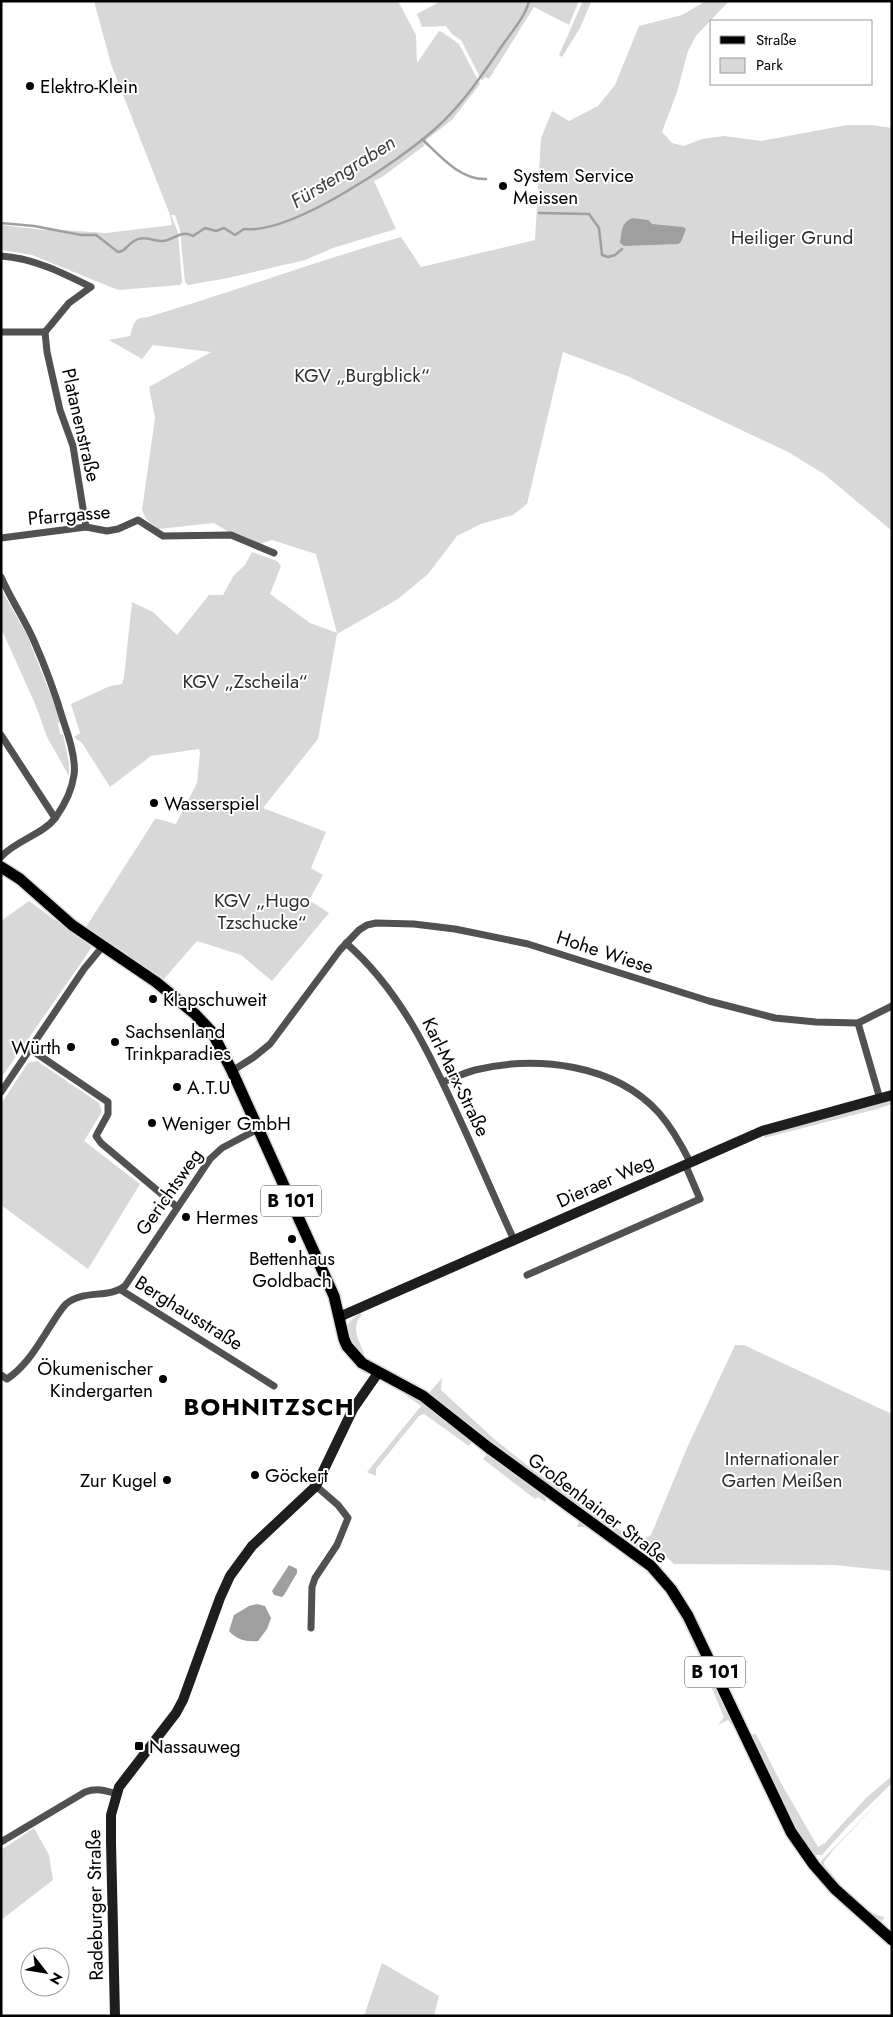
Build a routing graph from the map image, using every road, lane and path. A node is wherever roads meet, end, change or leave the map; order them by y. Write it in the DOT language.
graph roads {
  1 [pos="1,256"];
  2 [pos="1,332"];
  3 [pos="45,332"];
  4 [pos="86,526"];
  5 [pos="1,538"];
  6 [pos="274,553"];
  7 [pos="1,578"];
  8 [pos="1,735"];
  9 [pos="55,818"];
  10 [pos="1,856"];
  11 [pos="1,867"];
  12 [pos="346,942"];
  13 [pos="103,946"];
  14 [pos="892,1006"];
  15 [pos="858,1023"];
  16 [pos="30,1048"];
  17 [pos="232,1071"];
  18 [pos="443,1082"];
  19 [pos="1,1092"];
  20 [pos="892,1095"];
  21 [pos="880,1099"];
  22 [pos="258,1129"];
  23 [pos="687,1163"];
  24 [pos="177,1207"];
  25 [pos="514,1240"];
  26 [pos="527,1275"];
  27 [pos="121,1290"];
  28 [pos="339,1317"];
  29 [pos="378,1373"];
  30 [pos="1,1375"];
  31 [pos="274,1386"];
  32 [pos="316,1486"];
  33 [pos="311,1628"];
  34 [pos="116,1794"];
  35 [pos="1,1842"];
  36 [pos="892,1940"];
  37 [pos="115,2016"];
  1 -- 3 [label="street"];
  2 -- 3 [label="street"];
  3 -- 4 [label="street, Platanenstraße"];
  4 -- 5 [label="street, Pfarrgasse"];
  4 -- 6 [label="street, Pfarrgasse"];
  7 -- 9 [label="street"];
  8 -- 9 [label="street"];
  9 -- 10 [label="street"];
  11 -- 13 [label="main road, B 101"];
  12 -- 15 [label="street, Hohe Wiese"];
  12 -- 17 [label="street, Hohe Wiese"];
  12 -- 18 [label="street, Karl-Marx-Straße"];
  13 -- 16 [label="street"];
  13 -- 17 [label="main road, B 101"];
  14 -- 15 [label="street, Hohe Wiese"];
  15 -- 21 [label="street"];
  16 -- 19 [label="street"];
  16 -- 24 [label="street"];
  17 -- 22 [label="main road, B 101"];
  18 -- 23 [label="street"];
  18 -- 25 [label="street, Karl-Marx-Straße"];
  20 -- 21 [label="main road, Dieraer Weg"];
  21 -- 23 [label="main road, Dieraer Weg"];
  22 -- 24 [label="street, Gerichtsweg"];
  22 -- 28 [label="main road, B 101"];
  23 -- 25 [label="main road, Dieraer Weg"];
  23 -- 26 [label="street"];
  24 -- 27 [label="street, Gerichtsweg"];
  25 -- 28 [label="main road, Dieraer Weg"];
  27 -- 30 [label="street, Berghausstraße"];
  27 -- 31 [label="street, Berghausstraße"];
  28 -- 29 [label="main road, B 101"];
  29 -- 32 [label="main road"];
  29 -- 36 [label="main road, Großenhainer Straße / B 101"];
  32 -- 33 [label="street"];
  32 -- 34 [label="main road"];
  34 -- 35 [label="street"];
  34 -- 37 [label="main road, Radeburger Straße"];
}
